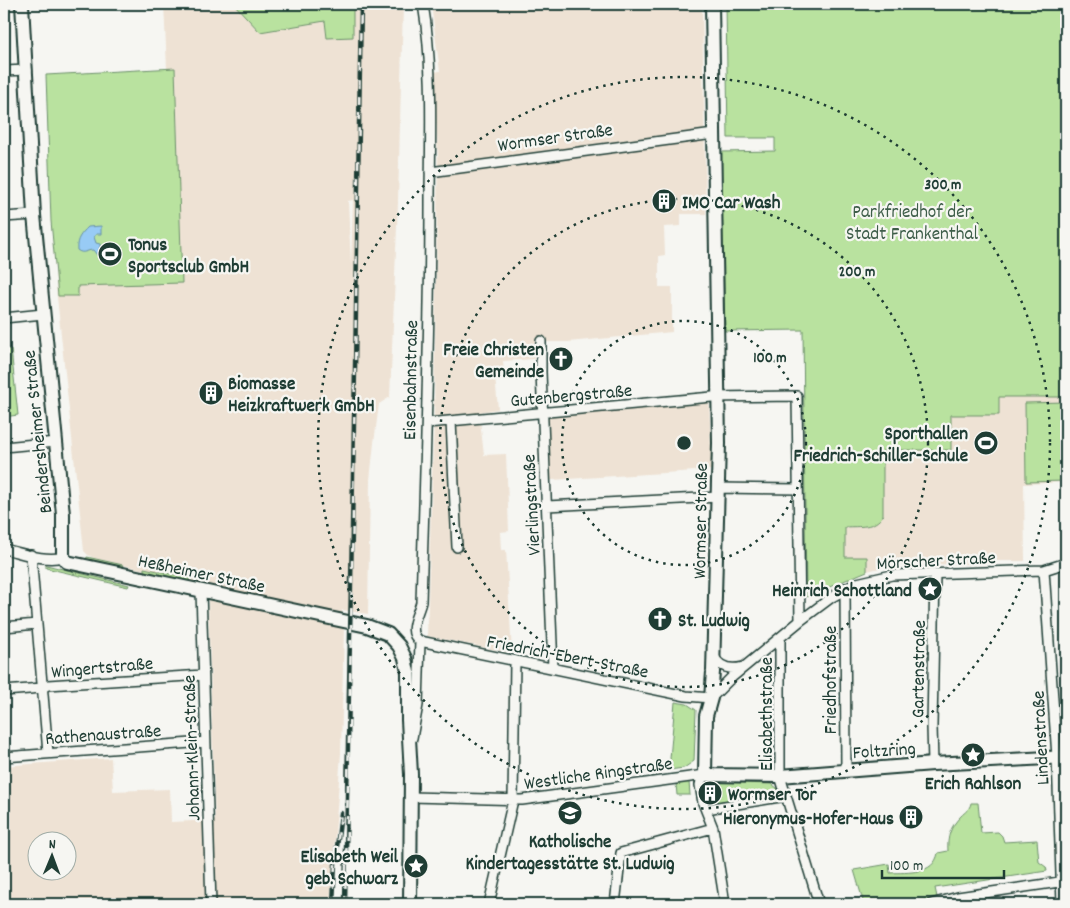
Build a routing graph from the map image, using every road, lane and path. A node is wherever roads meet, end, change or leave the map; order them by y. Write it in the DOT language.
graph roads {
  1 [pos="22,4"];
  2 [pos="27,4"];
  3 [pos="423,4"];
  4 [pos="712,4"];
  5 [pos="23,18"];
  6 [pos="27,70"];
  7 [pos="4,71"];
  8 [pos="714,134"];
  9 [pos="430,172"];
  10 [pos="34,215"];
  11 [pos="4,217"];
  12 [pos="43,314"];
  13 [pos="4,318"];
  14 [pos="541,341"];
  15 [pos="718,397"];
  16 [pos="542,413"];
  17 [pos="451,421"];
  18 [pos="427,423"];
  19 [pos="56,442"];
  20 [pos="4,446"];
  21 [pos="798,489"];
  22 [pos="719,492"];
  23 [pos="547,506"];
  24 [pos="457,547"];
  25 [pos="4,550"];
  26 [pos="31,555"];
  27 [pos="63,557"];
  28 [pos="1066,563"];
  29 [pos="1044,570"];
  30 [pos="935,574"];
  31 [pos="845,588"];
  32 [pos="201,591"];
  33 [pos="800,621"];
  34 [pos="36,624"];
  35 [pos="4,627"];
  36 [pos="780,638"];
  37 [pos="393,639"];
  38 [pos="420,641"];
  39 [pos="714,656"];
  40 [pos="515,661"];
  41 [pos="746,666"];
  42 [pos="553,668"];
  43 [pos="203,674"];
  44 [pos="42,688"];
  45 [pos="4,691"];
  46 [pos="711,698"];
  47 [pos="205,742"];
  48 [pos="48,753"];
  49 [pos="409,753"];
  50 [pos="4,757"];
  51 [pos="1062,757"];
  52 [pos="933,764"];
  53 [pos="846,771"];
  54 [pos="705,775"];
  55 [pos="780,776"];
  56 [pos="786,796"];
  57 [pos="411,797"];
  58 [pos="513,800"];
  59 [pos="706,809"];
  60 [pos="713,828"];
  61 [pos="1063,881"];
  62 [pos="958,901"];
  63 [pos="211,904"];
  64 [pos="410,904"];
  65 [pos="489,904"];
  66 [pos="615,904"];
  67 [pos="725,904"];
  68 [pos="819,904"];
  69 [pos="932,904"];
  70 [pos="1062,904"];
  1 -- 5 [label="street, Beindersheimer Straße"];
  2 -- 5 [label="street"];
  3 -- 9 [label="street, Eisenbahnstraße"];
  4 -- 8 [label="street, Wormser Straße"];
  5 -- 6 [label="street, Beindersheimer Straße"];
  6 -- 7 [label="street"];
  6 -- 10 [label="street, Beindersheimer Straße"];
  8 -- 9 [label="street, Wormser Straße"];
  8 -- 15 [label="street, Wormser Straße"];
  9 -- 18 [label="street, Eisenbahnstraße"];
  10 -- 11 [label="street"];
  10 -- 12 [label="street, Beindersheimer Straße"];
  12 -- 13 [label="street"];
  12 -- 19 [label="street, Beindersheimer Straße"];
  14 -- 16 [label="street, Vierlingstraße"];
  15 -- 16 [label="street, Gutenbergstraße"];
  15 -- 21 [label="street, Gutenbergstraße"];
  15 -- 22 [label="street, Wormser Straße"];
  16 -- 17 [label="street, Gutenbergstraße"];
  16 -- 23 [label="street, Vierlingstraße"];
  17 -- 18 [label="street, Gutenbergstraße"];
  17 -- 24 [label="street"];
  18 -- 38 [label="street, Eisenbahnstraße"];
  19 -- 20 [label="street"];
  19 -- 27 [label="street, Beindersheimer Straße"];
  21 -- 22 [label="street"];
  21 -- 33 [label="street"];
  22 -- 23 [label="street"];
  22 -- 39 [label="street, Wormser Straße"];
  23 -- 42 [label="street, Vierlingstraße"];
  25 -- 26 [label="street, Heßheimer Straße"];
  26 -- 27 [label="street, Heßheimer Straße"];
  26 -- 34 [label="street"];
  27 -- 32 [label="street, Heßheimer Straße"];
  28 -- 29 [label="street, Mörscher Straße"];
  29 -- 30 [label="street, Mörscher Straße"];
  29 -- 51 [label="street, Lindenstraße"];
  30 -- 31 [label="street, Mörscher Straße"];
  30 -- 52 [label="street, Gartenstraße"];
  31 -- 33 [label="street, Mörscher Straße"];
  31 -- 53 [label="street, Friedhofstraße"];
  32 -- 37 [label="street, Heßheimer Straße"];
  32 -- 43 [label="street, Johann-Klein-Straße"];
  33 -- 36 [label="street, Mörscher Straße"];
  34 -- 35 [label="street"];
  34 -- 44 [label="street"];
  36 -- 41 [label="street, Mörscher Straße"];
  36 -- 55 [label="street, Elisabethstraße"];
  37 -- 49 [label="street, Eisenbahnstraße"];
  38 -- 40 [label="street, Friedrich-Ebert-Straße"];
  38 -- 49 [label="street, Eisenbahnstraße"];
  39 -- 41 [label="street"];
  39 -- 46 [label="street, Wormser Straße"];
  40 -- 42 [label="street, Friedrich-Ebert-Straße"];
  40 -- 58 [label="street"];
  41 -- 46 [label="street, Mörscher Straße"];
  42 -- 46 [label="street, Friedrich-Ebert-Straße"];
  43 -- 44 [label="street, Wingertstraße"];
  43 -- 47 [label="street, Johann-Klein-Straße"];
  44 -- 45 [label="street, Wingertstraße"];
  44 -- 48 [label="street"];
  46 -- 54 [label="street, Wormser Straße"];
  47 -- 48 [label="street, Rathenaustraße"];
  47 -- 63 [label="street, Johann-Klein-Straße"];
  48 -- 50 [label="street, Rathenaustraße"];
  49 -- 57 [label="street, Eisenbahnstraße"];
  51 -- 52 [label="street, Foltzring"];
  51 -- 61 [label="street, Lindenstraße"];
  52 -- 53 [label="street, Foltzring"];
  53 -- 55 [label="street, Foltzring"];
  54 -- 55 [label="street, Foltzring"];
  54 -- 58 [label="street, Westliche Ringstraße"];
  54 -- 59 [label="street, Wormser Straße"];
  55 -- 56 [label="street, Elisabethstraße"];
  56 -- 59 [label="street"];
  56 -- 68 [label="street, Elisabethstraße"];
  57 -- 58 [label="street"];
  57 -- 64 [label="street, Eisenbahnstraße"];
  58 -- 65 [label="street, Westliche Ringstraße"];
  59 -- 60 [label="street, Wormser Straße"];
  60 -- 66 [label="street"];
  60 -- 67 [label="street, Wormser Straße"];
  61 -- 62 [label="street"];
  61 -- 70 [label="street, Lindenstraße"];
  62 -- 69 [label="street"];
}
